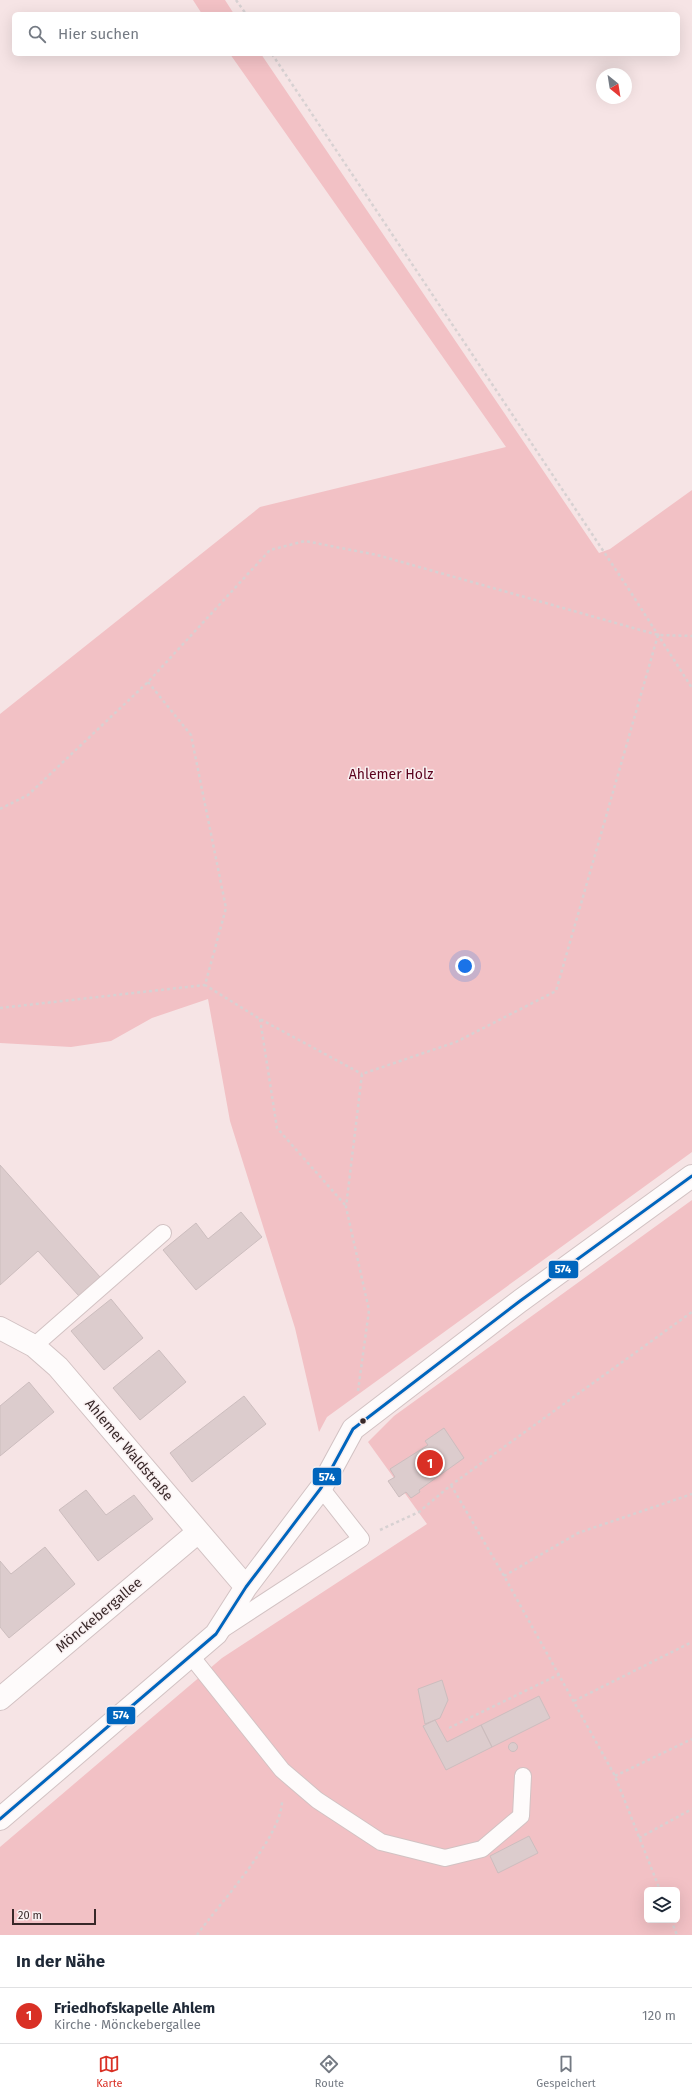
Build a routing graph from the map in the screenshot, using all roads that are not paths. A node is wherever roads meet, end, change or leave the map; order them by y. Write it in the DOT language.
graph roads {
  1 [pos="692,1176"];
  2 [pos="163,1233"];
  3 [pos="0,1328"];
  4 [pos="34,1346"];
  5 [pos="321,1488"];
  6 [pos="198,1532"];
  7 [pos="246,1587"];
  8 [pos="216,1634"];
  9 [pos="191,1656"];
  10 [pos="0,1699"];
  11 [pos="523,1776"];
  12 [pos="0,1820"];
  1 -- 5 [label="street"];
  2 -- 4 [label="lane"];
  3 -- 4 [label="street, Ahlemer Waldstraße"];
  4 -- 6 [label="street, Ahlemer Waldstraße"];
  5 -- 7 [label="street"];
  5 -- 8 [label="lane"];
  6 -- 7 [label="street, Ahlemer Waldstraße"];
  6 -- 10 [label="street, Mönckebergallee"];
  7 -- 8 [label="street"];
  8 -- 9 [label="street"];
  9 -- 11 [label="lane"];
  9 -- 12 [label="street"];
}
